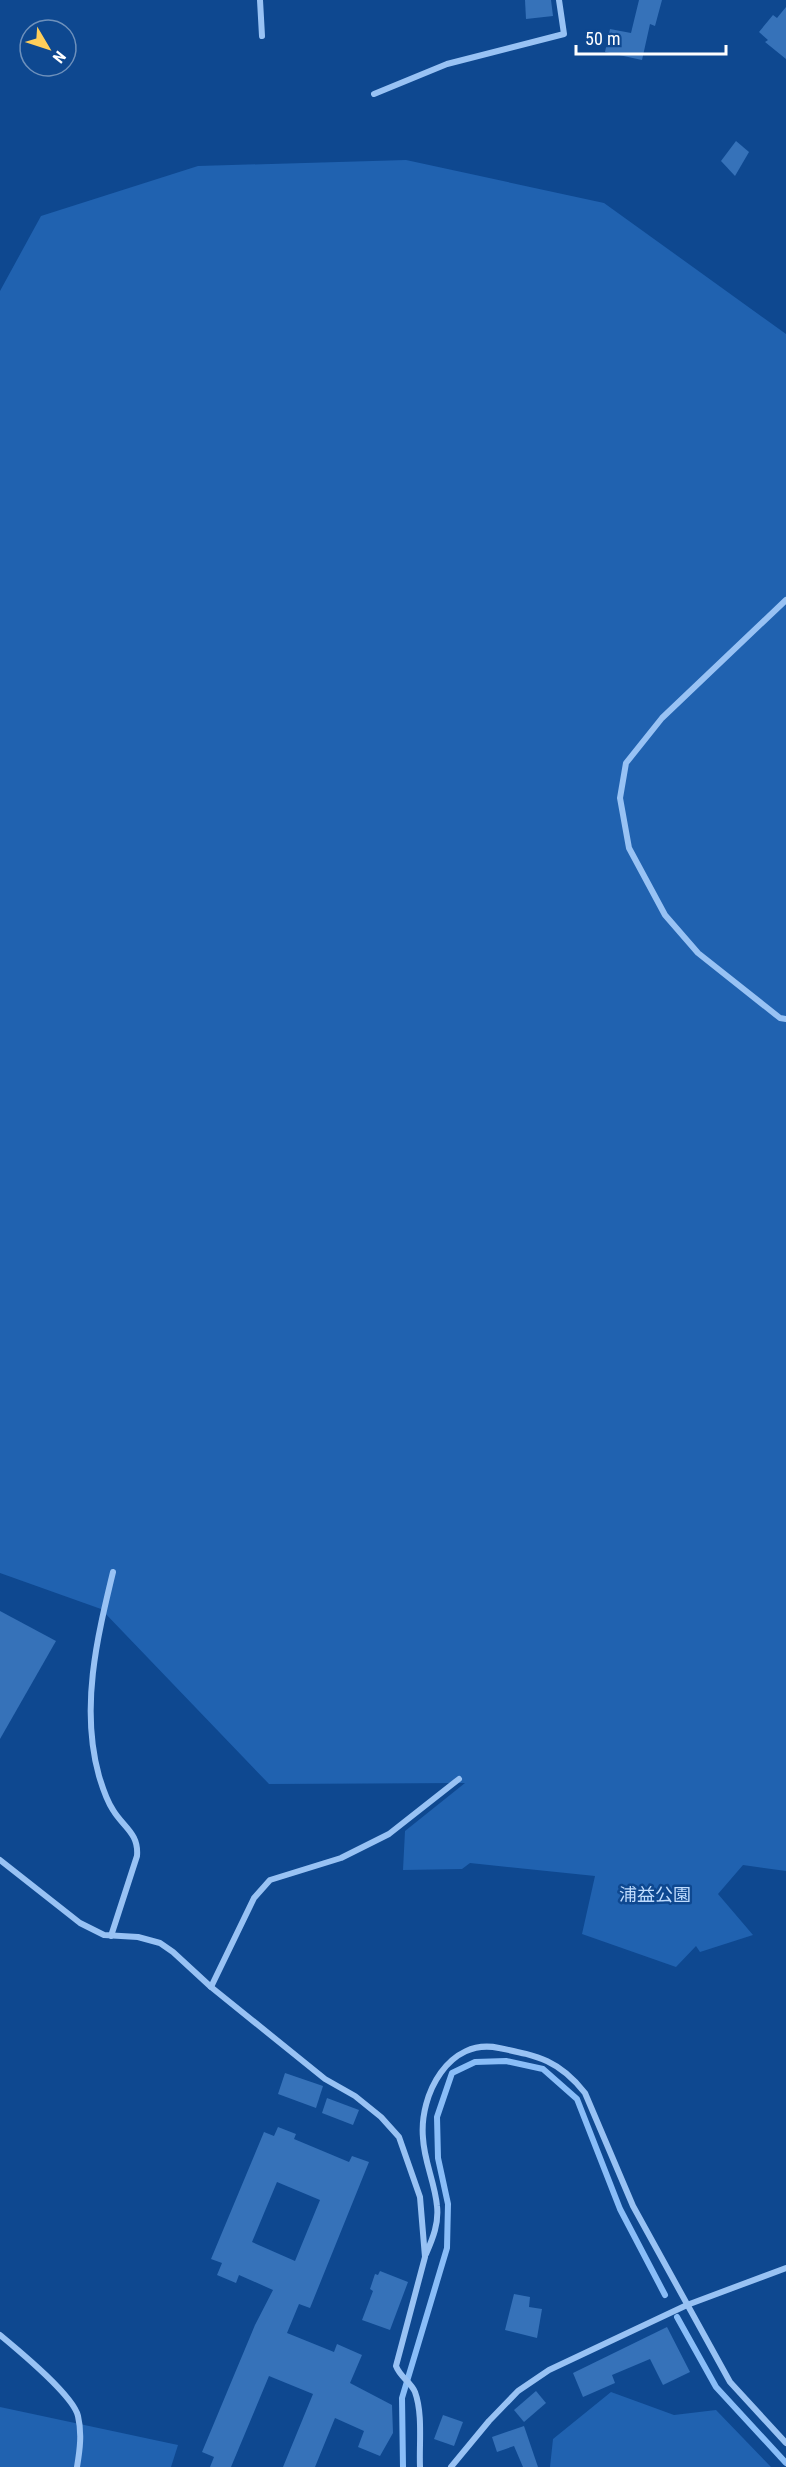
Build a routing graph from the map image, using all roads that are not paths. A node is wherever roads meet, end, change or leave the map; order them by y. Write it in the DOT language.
graph roads {
  1 [pos="260,0"];
  2 [pos="559,0"];
  3 [pos="262,36"];
  4 [pos="374,94"];
  5 [pos="786,600"];
  6 [pos="786,1019"];
  7 [pos="113,1572"];
  8 [pos="459,1779"];
  9 [pos="0,1860"];
  10 [pos="111,1935"];
  11 [pos="211,1987"];
  12 [pos="425,2257"];
  13 [pos="786,2268"];
  14 [pos="687,2305"];
  15 [pos="0,2335"];
  16 [pos="786,2444"];
  17 [pos="460,2458"];
  18 [pos="77,2467"];
  19 [pos="420,2467"];
  20 [pos="451,2467"];
  21 [pos="464,2467"];
  1 -- 3 [label="street"];
  2 -- 4 [label="street"];
  5 -- 6 [label="street"];
  7 -- 10 [label="street"];
  8 -- 11 [label="street"];
  9 -- 10 [label="street"];
  10 -- 11 [label="street"];
  11 -- 12 [label="street"];
  12 -- 14 [label="street"];
  12 -- 19 [label="street"];
  13 -- 14 [label="street"];
  14 -- 16 [label="street"];
  14 -- 17 [label="street"];
  15 -- 18 [label="street"];
  17 -- 20 [label="street"];
  17 -- 21 [label="street"];
}
